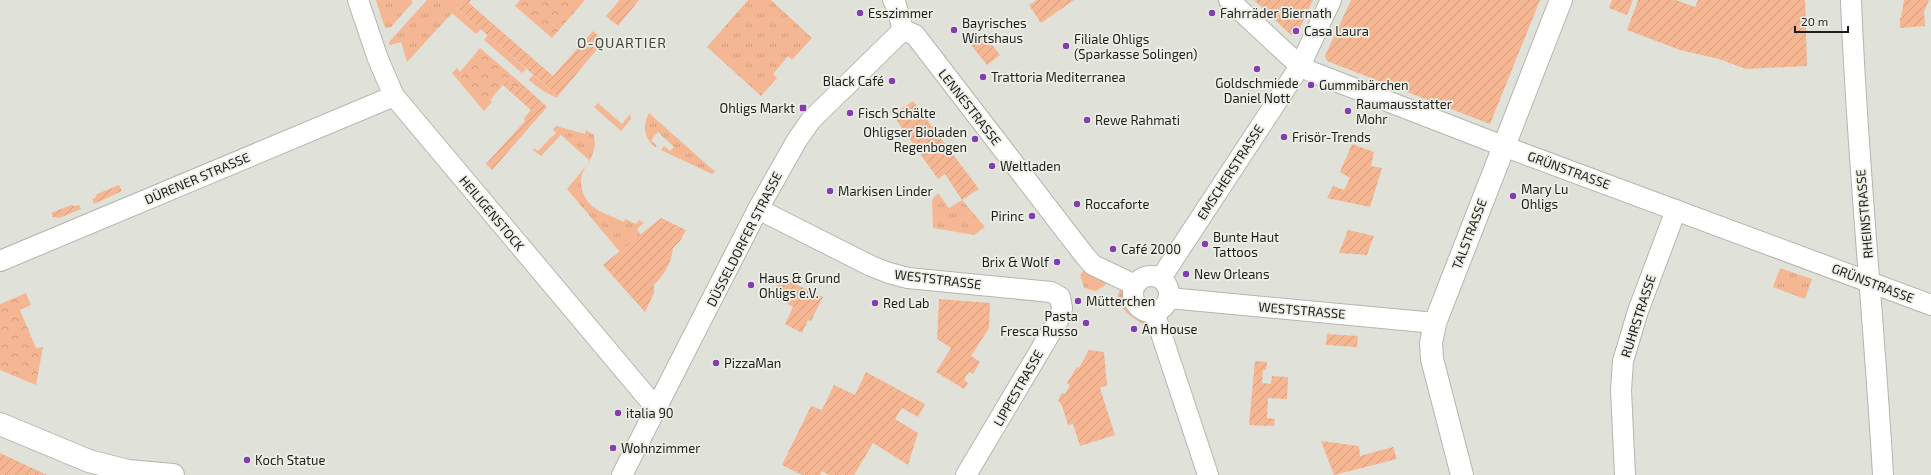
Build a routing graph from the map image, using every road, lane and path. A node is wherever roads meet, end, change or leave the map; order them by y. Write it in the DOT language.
graph roads {
  1 [pos="358,0"];
  2 [pos="893,0"];
  3 [pos="1229,0"];
  4 [pos="1331,0"];
  5 [pos="1561,0"];
  6 [pos="1851,0"];
  7 [pos="903,30"];
  8 [pos="1300,66"];
  9 [pos="394,96"];
  10 [pos="1503,146"];
  11 [pos="758,209"];
  12 [pos="1676,210"];
  13 [pos="0,261"];
  14 [pos="1161,278"];
  15 [pos="1870,283"];
  16 [pos="1135,284"];
  17 [pos="1060,297"];
  18 [pos="1169,298"];
  19 [pos="1931,305"];
  20 [pos="1154,312"];
  21 [pos="1435,323"];
  22 [pos="656,408"];
  23 [pos="0,424"];
  24 [pos="173,475"];
  25 [pos="622,475"];
  26 [pos="966,475"];
  27 [pos="1208,475"];
  28 [pos="1462,475"];
  29 [pos="1624,475"];
  30 [pos="1883,475"];
  1 -- 9 [label="street, HEILIGENSTOCK"];
  2 -- 7 [label="street"];
  3 -- 8 [label="street, GRÜNSTRASSE"];
  4 -- 8 [label="street, EMSCHERSTRASSE"];
  5 -- 10 [label="main road, TALSTRASSE"];
  6 -- 15 [label="street, RHEINSTRASSE"];
  7 -- 11 [label="street, DÜSSELDORFER STRASSE"];
  7 -- 16 [label="street, LENNESTRASSE"];
  8 -- 10 [label="street, GRÜNSTRASSE"];
  8 -- 14 [label="street, EMSCHERSTRASSE"];
  9 -- 13 [label="street, DÜRENER STRASSE"];
  9 -- 22 [label="street, HEILIGENSTOCK"];
  10 -- 12 [label="street, GRÜNSTRASSE"];
  10 -- 21 [label="main road, TALSTRASSE"];
  11 -- 17 [label="street, WESTSTRASSE"];
  11 -- 22 [label="street, DÜSSELDORFER STRASSE"];
  12 -- 15 [label="street, GRÜNSTRASSE"];
  12 -- 29 [label="street, RUHRSTRASSE"];
  14 -- 16 [label="street"];
  14 -- 18 [label="street"];
  15 -- 19 [label="street, GRÜNSTRASSE"];
  15 -- 30 [label="street, RHEINSTRASSE"];
  16 -- 20 [label="street"];
  17 -- 26 [label="street, LIPPESTRASSE"];
  18 -- 20 [label="street"];
  18 -- 21 [label="street, WESTSTRASSE"];
  20 -- 27 [label="street"];
  21 -- 28 [label="main road, TALSTRASSE"];
  22 -- 25 [label="street, DÜSSELDORFER STRASSE"];
  23 -- 24 [label="main road"];
}
